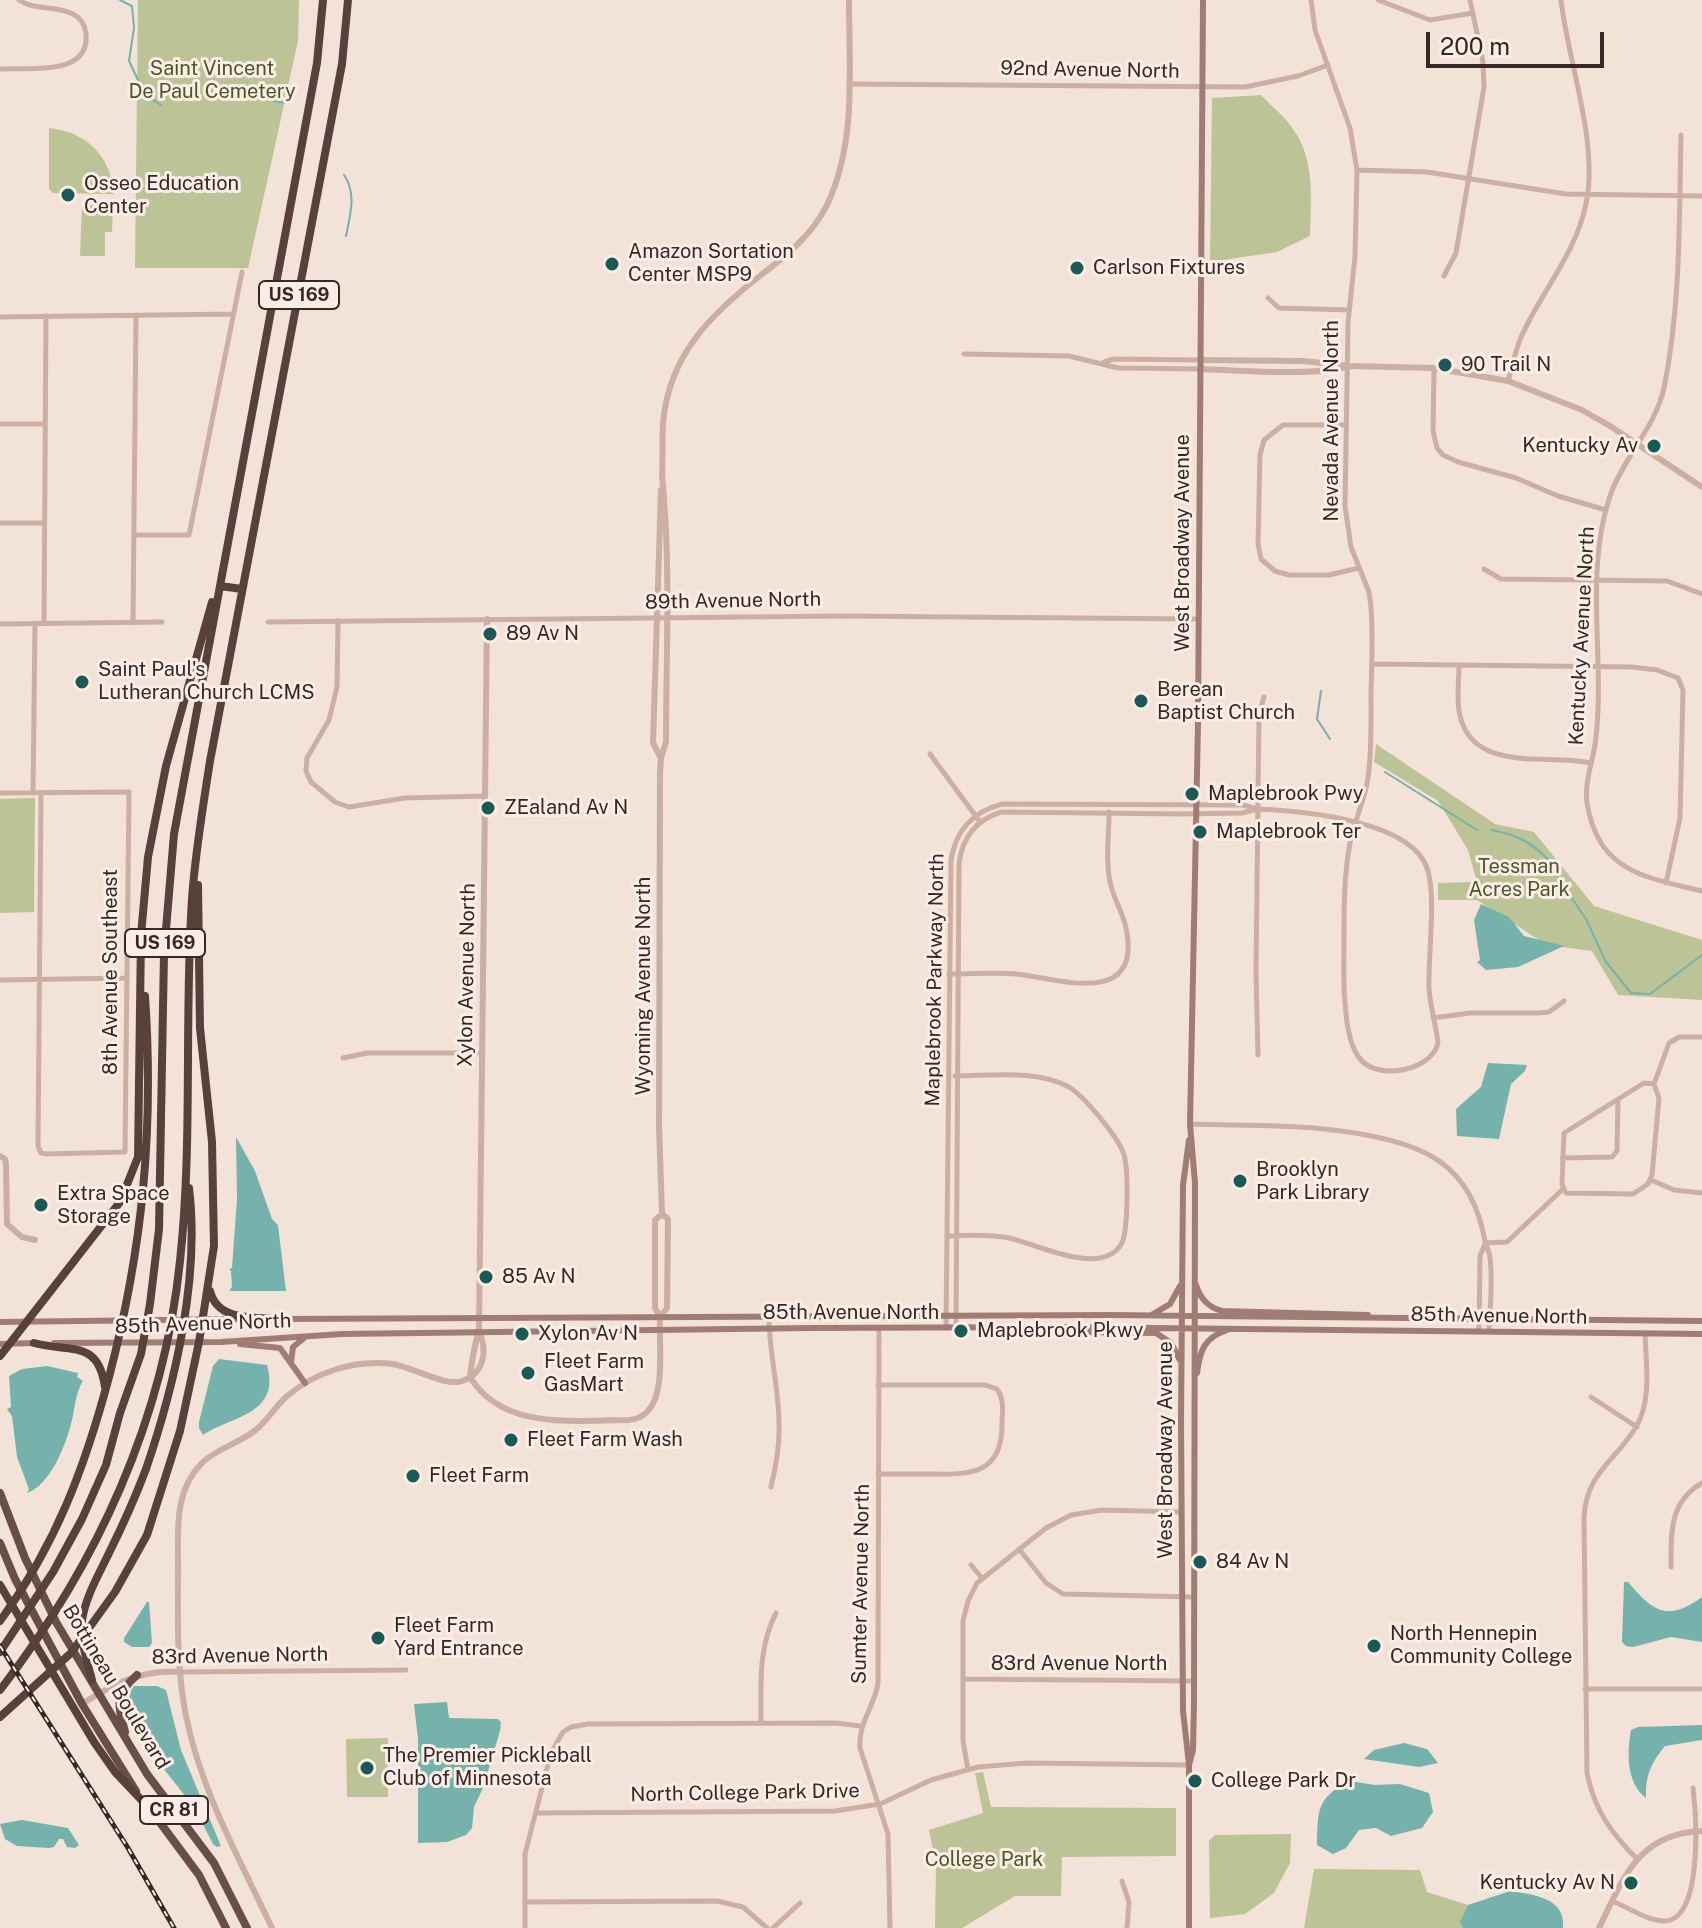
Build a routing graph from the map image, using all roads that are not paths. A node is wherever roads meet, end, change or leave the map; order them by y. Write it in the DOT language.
graph roads {
  1 [pos="19,0"];
  2 [pos="323,0"];
  3 [pos="348,0"];
  4 [pos="849,0"];
  5 [pos="1203,0"];
  6 [pos="1378,0"];
  7 [pos="1470,0"];
  8 [pos="1561,0"];
  9 [pos="1311,3"];
  10 [pos="1473,13"];
  11 [pos="1329,65"];
  12 [pos="0,69"];
  13 [pos="848,84"];
  14 [pos="1203,88"];
  15 [pos="1681,135"];
  16 [pos="1357,170"];
  17 [pos="1468,179"];
  18 [pos="1588,194"];
  19 [pos="1680,196"];
  20 [pos="1702,196"];
  21 [pos="242,272"];
  22 [pos="1444,276"];
  23 [pos="1268,298"];
  24 [pos="1349,310"];
  25 [pos="233,314"];
  26 [pos="46,316"];
  27 [pos="136,316"];
  28 [pos="0,317"];
  29 [pos="964,354"];
  30 [pos="1199,360"];
  31 [pos="1103,362"];
  32 [pos="1349,366"];
  33 [pos="1434,368"];
  34 [pos="1199,369"];
  35 [pos="1508,381"];
  36 [pos="0,424"];
  37 [pos="45,424"];
  38 [pos="1346,425"];
  39 [pos="1637,443"];
  40 [pos="662,475"];
  41 [pos="1702,487"];
  42 [pos="1606,510"];
  43 [pos="0,523"];
  44 [pos="44,523"];
  45 [pos="134,535"];
  46 [pos="229,543"];
  47 [pos="1359,568"];
  48 [pos="1484,569"];
  49 [pos="1598,580"];
  50 [pos="220,586"];
  51 [pos="242,589"];
  52 [pos="1702,594"];
  53 [pos="655,618"];
  54 [pos="666,618"];
  55 [pos="487,619"];
  56 [pos="1197,619"];
  57 [pos="338,621"];
  58 [pos="162,622"];
  59 [pos="268,622"];
  60 [pos="35,623"];
  61 [pos="44,623"];
  62 [pos="133,623"];
  63 [pos="0,624"];
  64 [pos="1372,664"];
  65 [pos="1459,666"];
  66 [pos="1598,666"];
  67 [pos="1264,697"];
  68 [pos="930,754"];
  69 [pos="661,758"];
  70 [pos="1591,763"];
  71 [pos="0,793"];
  72 [pos="33,793"];
  73 [pos="41,793"];
  74 [pos="485,796"];
  75 [pos="1109,804"];
  76 [pos="1195,804"];
  77 [pos="1258,809"];
  78 [pos="1109,813"];
  79 [pos="1195,813"];
  80 [pos="975,816"];
  81 [pos="980,822"];
  82 [pos="1355,823"];
  83 [pos="199,840"];
  84 [pos="1666,883"];
  85 [pos="1702,891"];
  86 [pos="141,935"];
  87 [pos="949,974"];
  88 [pos="958,974"];
  89 [pos="126,978"];
  90 [pos="0,980"];
  91 [pos="39,980"];
  92 [pos="1564,1001"];
  93 [pos="1433,1018"];
  94 [pos="1702,1037"];
  95 [pos="483,1053"];
  96 [pos="1258,1055"];
  97 [pos="343,1058"];
  98 [pos="948,1076"];
  99 [pos="957,1076"];
  100 [pos="1654,1084"];
  101 [pos="1618,1099"];
  102 [pos="1190,1124"];
  103 [pos="1190,1134"];
  104 [pos="1,1156"];
  105 [pos="186,1157"];
  106 [pos="1562,1158"];
  107 [pos="1651,1180"];
  108 [pos="1563,1189"];
  109 [pos="1702,1193"];
  110 [pos="662,1214"];
  111 [pos="948,1236"];
  112 [pos="957,1236"];
  113 [pos="35,1240"];
  114 [pos="1485,1243"];
  115 [pos="1194,1274"];
  116 [pos="1182,1275"];
  117 [pos="208,1286"];
  118 [pos="1150,1315"];
  119 [pos="769,1316"];
  120 [pos="946,1316"];
  121 [pos="956,1316"];
  122 [pos="1181,1316"];
  123 [pos="1194,1316"];
  124 [pos="660,1317"];
  125 [pos="1379,1318"];
  126 [pos="284,1319"];
  127 [pos="480,1319"];
  128 [pos="1479,1319"];
  129 [pos="1490,1319"];
  130 [pos="123,1320"];
  131 [pos="202,1320"];
  132 [pos="1702,1321"];
  133 [pos="0,1322"];
  134 [pos="1062,1327"];
  135 [pos="769,1328"];
  136 [pos="879,1328"];
  137 [pos="946,1328"];
  138 [pos="956,1328"];
  139 [pos="1181,1328"];
  140 [pos="1194,1328"];
  141 [pos="1230,1329"];
  142 [pos="659,1330"];
  143 [pos="479,1332"];
  144 [pos="1479,1332"];
  145 [pos="1489,1332"];
  146 [pos="1645,1334"];
  147 [pos="1702,1334"];
  148 [pos="308,1337"];
  149 [pos="199,1342"];
  150 [pos="231,1342"];
  151 [pos="34,1343"];
  152 [pos="119,1343"];
  153 [pos="0,1344"];
  154 [pos="0,1356"];
  155 [pos="1181,1363"];
  156 [pos="293,1369"];
  157 [pos="470,1377"];
  158 [pos="305,1383"];
  159 [pos="878,1385"];
  160 [pos="105,1391"];
  161 [pos="1591,1397"];
  162 [pos="1194,1405"];
  163 [pos="1637,1427"];
  164 [pos="878,1474"];
  165 [pos="1702,1483"];
  166 [pos="771,1487"];
  167 [pos="0,1493"];
  168 [pos="1182,1512"];
  169 [pos="0,1543"];
  170 [pos="1019,1549"];
  171 [pos="971,1565"];
  172 [pos="1671,1567"];
  173 [pos="982,1578"];
  174 [pos="0,1585"];
  175 [pos="1182,1597"];
  176 [pos="1194,1597"];
  177 [pos="776,1613"];
  178 [pos="0,1621"];
  179 [pos="0,1652"];
  180 [pos="406,1670"];
  181 [pos="179,1672"];
  182 [pos="137,1675"];
  183 [pos="964,1679"];
  184 [pos="92,1680"];
  185 [pos="1182,1681"];
  186 [pos="1194,1681"];
  187 [pos="1585,1689"];
  188 [pos="1702,1689"];
  189 [pos="0,1690"];
  190 [pos="98,1694"];
  191 [pos="82,1704"];
  192 [pos="3,1715"];
  193 [pos="761,1723"];
  194 [pos="861,1726"];
  195 [pos="127,1740"];
  196 [pos="1189,1765"];
  197 [pos="968,1770"];
  198 [pos="1693,1788"];
  199 [pos="880,1804"];
  200 [pos="150,1809"];
  201 [pos="536,1813"];
  202 [pos="1700,1831"];
  203 [pos="1637,1859"];
  204 [pos="1122,1881"];
  205 [pos="1612,1901"];
  206 [pos="525,1902"];
  207 [pos="800,1903"];
  208 [pos="226,1928"];
  209 [pos="247,1928"];
  210 [pos="272,1928"];
  211 [pos="525,1928"];
  212 [pos="770,1928"];
  213 [pos="890,1928"];
  214 [pos="1127,1928"];
  215 [pos="1189,1928"];
  216 [pos="1599,1928"];
  1 -- 12 [label="street"];
  2 -- 46 [label="highway, US 169"];
  3 -- 51 [label="highway, US 169"];
  4 -- 13 [label="street, Wyoming Avenue North"];
  5 -- 14 [label="main road, West Broadway Avenue"];
  6 -- 10 [label="street"];
  7 -- 10 [label="street"];
  8 -- 18 [label="street"];
  9 -- 11 [label="street, Nevada Avenue North"];
  10 -- 17 [label="street"];
  11 -- 14 [label="street, 92nd Avenue North"];
  11 -- 16 [label="street, Nevada Avenue North"];
  13 -- 14 [label="street, 92nd Avenue North"];
  13 -- 40 [label="street, Wyoming Avenue North"];
  14 -- 30 [label="main road, West Broadway Avenue"];
  15 -- 19 [label="street, Kentucky Avenue North"];
  16 -- 17 [label="street"];
  16 -- 24 [label="street, Nevada Avenue North"];
  17 -- 18 [label="street"];
  17 -- 22 [label="street"];
  18 -- 19 [label="street"];
  18 -- 35 [label="street"];
  19 -- 20 [label="street"];
  19 -- 39 [label="street, Kentucky Avenue North"];
  21 -- 25 [label="street"];
  23 -- 24 [label="street"];
  24 -- 32 [label="street, Nevada Avenue North"];
  25 -- 27 [label="street"];
  25 -- 45 [label="street"];
  26 -- 27 [label="street"];
  26 -- 28 [label="street"];
  26 -- 37 [label="street"];
  27 -- 45 [label="street"];
  29 -- 31 [label="street"];
  30 -- 31 [label="street"];
  30 -- 32 [label="street"];
  30 -- 34 [label="main road, West Broadway Avenue"];
  31 -- 34 [label="street"];
  32 -- 33 [label="street"];
  32 -- 34 [label="street"];
  32 -- 38 [label="street, Nevada Avenue North"];
  33 -- 35 [label="street"];
  33 -- 42 [label="street"];
  34 -- 56 [label="main road, West Broadway Avenue"];
  35 -- 39 [label="street"];
  36 -- 37 [label="street"];
  37 -- 44 [label="street"];
  38 -- 47 [label="street, Nevada Avenue North"];
  38 -- 47 [label="street"];
  39 -- 41 [label="street"];
  39 -- 42 [label="street, Kentucky Avenue North"];
  40 -- 53 [label="street, Wyoming Avenue North"];
  40 -- 54 [label="street, Wyoming Avenue North"];
  42 -- 49 [label="street, Kentucky Avenue North"];
  43 -- 44 [label="street"];
  44 -- 61 [label="street"];
  45 -- 62 [label="street"];
  46 -- 50 [label="highway, US 169"];
  46 -- 86 [label="highway"];
  47 -- 64 [label="street, Nevada Avenue North"];
  48 -- 49 [label="street"];
  49 -- 52 [label="street"];
  49 -- 66 [label="street, Kentucky Avenue North"];
  50 -- 51 [label="highway"];
  50 -- 179 [label="highway, US 169"];
  51 -- 83 [label="highway, US 169"];
  53 -- 54 [label="street, 89th Avenue North"];
  53 -- 55 [label="street, 89th Avenue North"];
  53 -- 69 [label="street, Wyoming Avenue North"];
  54 -- 56 [label="street, 89th Avenue North"];
  54 -- 69 [label="street, Wyoming Avenue North"];
  55 -- 57 [label="street, 89th Avenue North"];
  55 -- 74 [label="street, Xylon Avenue North"];
  56 -- 76 [label="main road, West Broadway Avenue"];
  57 -- 59 [label="street, 89th Avenue North"];
  57 -- 74 [label="street"];
  58 -- 62 [label="street"];
  60 -- 61 [label="street"];
  60 -- 63 [label="street"];
  60 -- 72 [label="street"];
  61 -- 62 [label="street"];
  64 -- 65 [label="street"];
  64 -- 82 [label="street, Nevada Avenue North"];
  65 -- 66 [label="street"];
  65 -- 70 [label="street"];
  66 -- 70 [label="street, Kentucky Avenue North"];
  66 -- 84 [label="street"];
  67 -- 77 [label="street"];
  68 -- 80 [label="street"];
  69 -- 110 [label="street, Wyoming Avenue North"];
  70 -- 84 [label="street, Kentucky Avenue North"];
  71 -- 72 [label="street"];
  72 -- 73 [label="street"];
  73 -- 89 [label="street, 8th Avenue Southeast"];
  73 -- 91 [label="street"];
  74 -- 95 [label="street, Xylon Avenue North"];
  75 -- 76 [label="street"];
  75 -- 78 [label="street"];
  75 -- 80 [label="street"];
  76 -- 77 [label="street"];
  76 -- 79 [label="main road, West Broadway Avenue"];
  77 -- 79 [label="street"];
  77 -- 82 [label="street"];
  77 -- 96 [label="street"];
  78 -- 79 [label="street"];
  78 -- 81 [label="street"];
  78 -- 88 [label="street"];
  79 -- 102 [label="main road, West Broadway Avenue"];
  80 -- 81 [label="street"];
  80 -- 87 [label="street, Maplebrook Parkway North"];
  81 -- 88 [label="street, Maplebrook Parkway North"];
  82 -- 93 [label="street"];
  82 -- 93 [label="street, Nevada Avenue North"];
  83 -- 105 [label="highway, US 169"];
  83 -- 117 [label="highway"];
  84 -- 85 [label="street"];
  86 -- 130 [label="highway"];
  86 -- 154 [label="highway"];
  87 -- 88 [label="street"];
  87 -- 98 [label="street, Maplebrook Parkway North"];
  88 -- 99 [label="street, Maplebrook Parkway North"];
  89 -- 91 [label="street"];
  89 -- 91 [label="street, 8th Avenue Southeast"];
  90 -- 91 [label="street"];
  92 -- 93 [label="street"];
  94 -- 100 [label="street"];
  95 -- 97 [label="street"];
  95 -- 127 [label="street, Xylon Avenue North"];
  98 -- 99 [label="street"];
  98 -- 111 [label="street, Maplebrook Parkway North"];
  99 -- 112 [label="street, Maplebrook Parkway North"];
  99 -- 112 [label="street"];
  100 -- 101 [label="street"];
  100 -- 107 [label="street"];
  101 -- 106 [label="street"];
  101 -- 106 [label="street"];
  102 -- 103 [label="main road, West Broadway Avenue"];
  102 -- 114 [label="street"];
  103 -- 115 [label="main road, West Broadway Avenue"];
  103 -- 116 [label="main road, West Broadway Avenue"];
  104 -- 113 [label="street"];
  105 -- 184 [label="highway"];
  105 -- 189 [label="highway, US 169"];
  106 -- 108 [label="street"];
  107 -- 108 [label="street"];
  107 -- 109 [label="street"];
  108 -- 114 [label="street"];
  110 -- 124 [label="street, Wyoming Avenue North"];
  110 -- 124 [label="street, Wyoming Avenue North"];
  111 -- 112 [label="street"];
  111 -- 120 [label="street, Maplebrook Parkway North"];
  112 -- 121 [label="street, Maplebrook Parkway North"];
  114 -- 128 [label="street"];
  114 -- 129 [label="street"];
  115 -- 123 [label="main road, West Broadway Avenue"];
  115 -- 125 [label="main road"];
  116 -- 118 [label="main road"];
  116 -- 122 [label="main road, West Broadway Avenue"];
  117 -- 126 [label="highway"];
  117 -- 131 [label="highway"];
  118 -- 121 [label="main road, 85th Avenue North"];
  118 -- 122 [label="main road, 85th Avenue North"];
  119 -- 120 [label="main road, 85th Avenue North"];
  119 -- 124 [label="main road, 85th Avenue North"];
  119 -- 135 [label="street"];
  120 -- 121 [label="main road, 85th Avenue North"];
  120 -- 137 [label="street, Maplebrook Parkway North"];
  121 -- 138 [label="street, Maplebrook Parkway North"];
  122 -- 123 [label="main road, 85th Avenue North"];
  122 -- 139 [label="main road, West Broadway Avenue"];
  123 -- 125 [label="main road, 85th Avenue North"];
  123 -- 140 [label="main road, West Broadway Avenue"];
  124 -- 127 [label="main road, 85th Avenue North"];
  124 -- 142 [label="street, Wyoming Avenue North"];
  125 -- 128 [label="main road, 85th Avenue North"];
  126 -- 127 [label="main road, 85th Avenue North"];
  126 -- 131 [label="main road, 85th Avenue North"];
  127 -- 143 [label="street, Xylon Avenue North"];
  128 -- 129 [label="main road, 85th Avenue North"];
  128 -- 144 [label="street"];
  129 -- 132 [label="main road, 85th Avenue North"];
  129 -- 145 [label="street"];
  130 -- 131 [label="main road, 85th Avenue North"];
  130 -- 133 [label="main road, 85th Avenue North"];
  130 -- 152 [label="highway"];
  131 -- 149 [label="highway"];
  134 -- 138 [label="main road, 85th Avenue North"];
  134 -- 139 [label="main road, 85th Avenue North"];
  134 -- 155 [label="main road"];
  135 -- 136 [label="main road, 85th Avenue North"];
  135 -- 142 [label="main road, 85th Avenue North"];
  135 -- 166 [label="street"];
  136 -- 137 [label="main road, 85th Avenue North"];
  136 -- 159 [label="street, Sumter Avenue North"];
  137 -- 138 [label="main road, 85th Avenue North"];
  139 -- 140 [label="main road, 85th Avenue North"];
  139 -- 155 [label="main road, West Broadway Avenue"];
  140 -- 141 [label="main road, 85th Avenue North"];
  140 -- 162 [label="main road, West Broadway Avenue"];
  141 -- 144 [label="main road, 85th Avenue North"];
  141 -- 162 [label="main road"];
  142 -- 143 [label="main road, 85th Avenue North"];
  142 -- 157 [label="street, Wyoming Avenue North"];
  143 -- 148 [label="main road, 85th Avenue North"];
  143 -- 157 [label="street, Xylon Avenue North"];
  144 -- 145 [label="main road, 85th Avenue North"];
  145 -- 146 [label="main road, 85th Avenue North"];
  146 -- 147 [label="main road, 85th Avenue North"];
  146 -- 163 [label="street"];
  148 -- 150 [label="main road, 85th Avenue North"];
  148 -- 156 [label="main road"];
  149 -- 150 [label="main road, 85th Avenue North"];
  149 -- 152 [label="main road, 85th Avenue North"];
  149 -- 192 [label="highway"];
  150 -- 156 [label="main road"];
  151 -- 152 [label="main road, 85th Avenue North"];
  151 -- 153 [label="main road, 85th Avenue North"];
  151 -- 160 [label="highway"];
  152 -- 160 [label="highway"];
  155 -- 168 [label="main road, West Broadway Avenue"];
  156 -- 158 [label="main road"];
  157 -- 158 [label="street"];
  158 -- 181 [label="street"];
  159 -- 164 [label="street, Sumter Avenue North"];
  159 -- 164 [label="street"];
  160 -- 178 [label="highway"];
  161 -- 163 [label="street"];
  162 -- 176 [label="main road, West Broadway Avenue"];
  163 -- 187 [label="street"];
  164 -- 194 [label="street, Sumter Avenue North"];
  165 -- 172 [label="street"];
  167 -- 184 [label="highway, Bottineau Boulevard / CR 81"];
  168 -- 170 [label="street"];
  168 -- 175 [label="main road, West Broadway Avenue"];
  169 -- 191 [label="highway, Bottineau Boulevard / CR 81"];
  170 -- 173 [label="street"];
  170 -- 175 [label="street"];
  171 -- 173 [label="street"];
  173 -- 183 [label="street"];
  174 -- 200 [label="highway"];
  175 -- 176 [label="street"];
  175 -- 185 [label="main road, West Broadway Avenue"];
  176 -- 186 [label="main road, West Broadway Avenue"];
  177 -- 193 [label="street"];
  180 -- 181 [label="street, 83rd Avenue North"];
  181 -- 182 [label="street, 83rd Avenue North"];
  181 -- 210 [label="street"];
  182 -- 190 [label="street, 83rd Avenue North"];
  182 -- 195 [label="highway"];
  183 -- 185 [label="street, 83rd Avenue North"];
  183 -- 197 [label="street"];
  184 -- 190 [label="highway, Bottineau Boulevard / CR 81"];
  185 -- 186 [label="street, 83rd Avenue North"];
  185 -- 196 [label="main road, West Broadway Avenue"];
  186 -- 196 [label="main road, West Broadway Avenue"];
  187 -- 188 [label="street"];
  187 -- 203 [label="street"];
  190 -- 191 [label="street, 83rd Avenue North"];
  190 -- 195 [label="highway, Bottineau Boulevard / CR 81"];
  191 -- 200 [label="highway, Bottineau Boulevard / CR 81"];
  193 -- 194 [label="street"];
  193 -- 201 [label="street"];
  194 -- 199 [label="street"];
  195 -- 209 [label="highway, Bottineau Boulevard / CR 81"];
  196 -- 197 [label="street, North College Park Drive"];
  196 -- 215 [label="main road, West Broadway Avenue"];
  197 -- 199 [label="street, North College Park Drive"];
  198 -- 202 [label="street"];
  199 -- 201 [label="street, North College Park Drive"];
  199 -- 213 [label="street"];
  200 -- 208 [label="highway, Bottineau Boulevard / CR 81"];
  201 -- 206 [label="street"];
  202 -- 203 [label="street"];
  202 -- 205 [label="street"];
  203 -- 205 [label="street"];
  204 -- 214 [label="street"];
  205 -- 216 [label="street"];
  206 -- 211 [label="street"];
  206 -- 212 [label="street"];
  207 -- 212 [label="street"];
}
